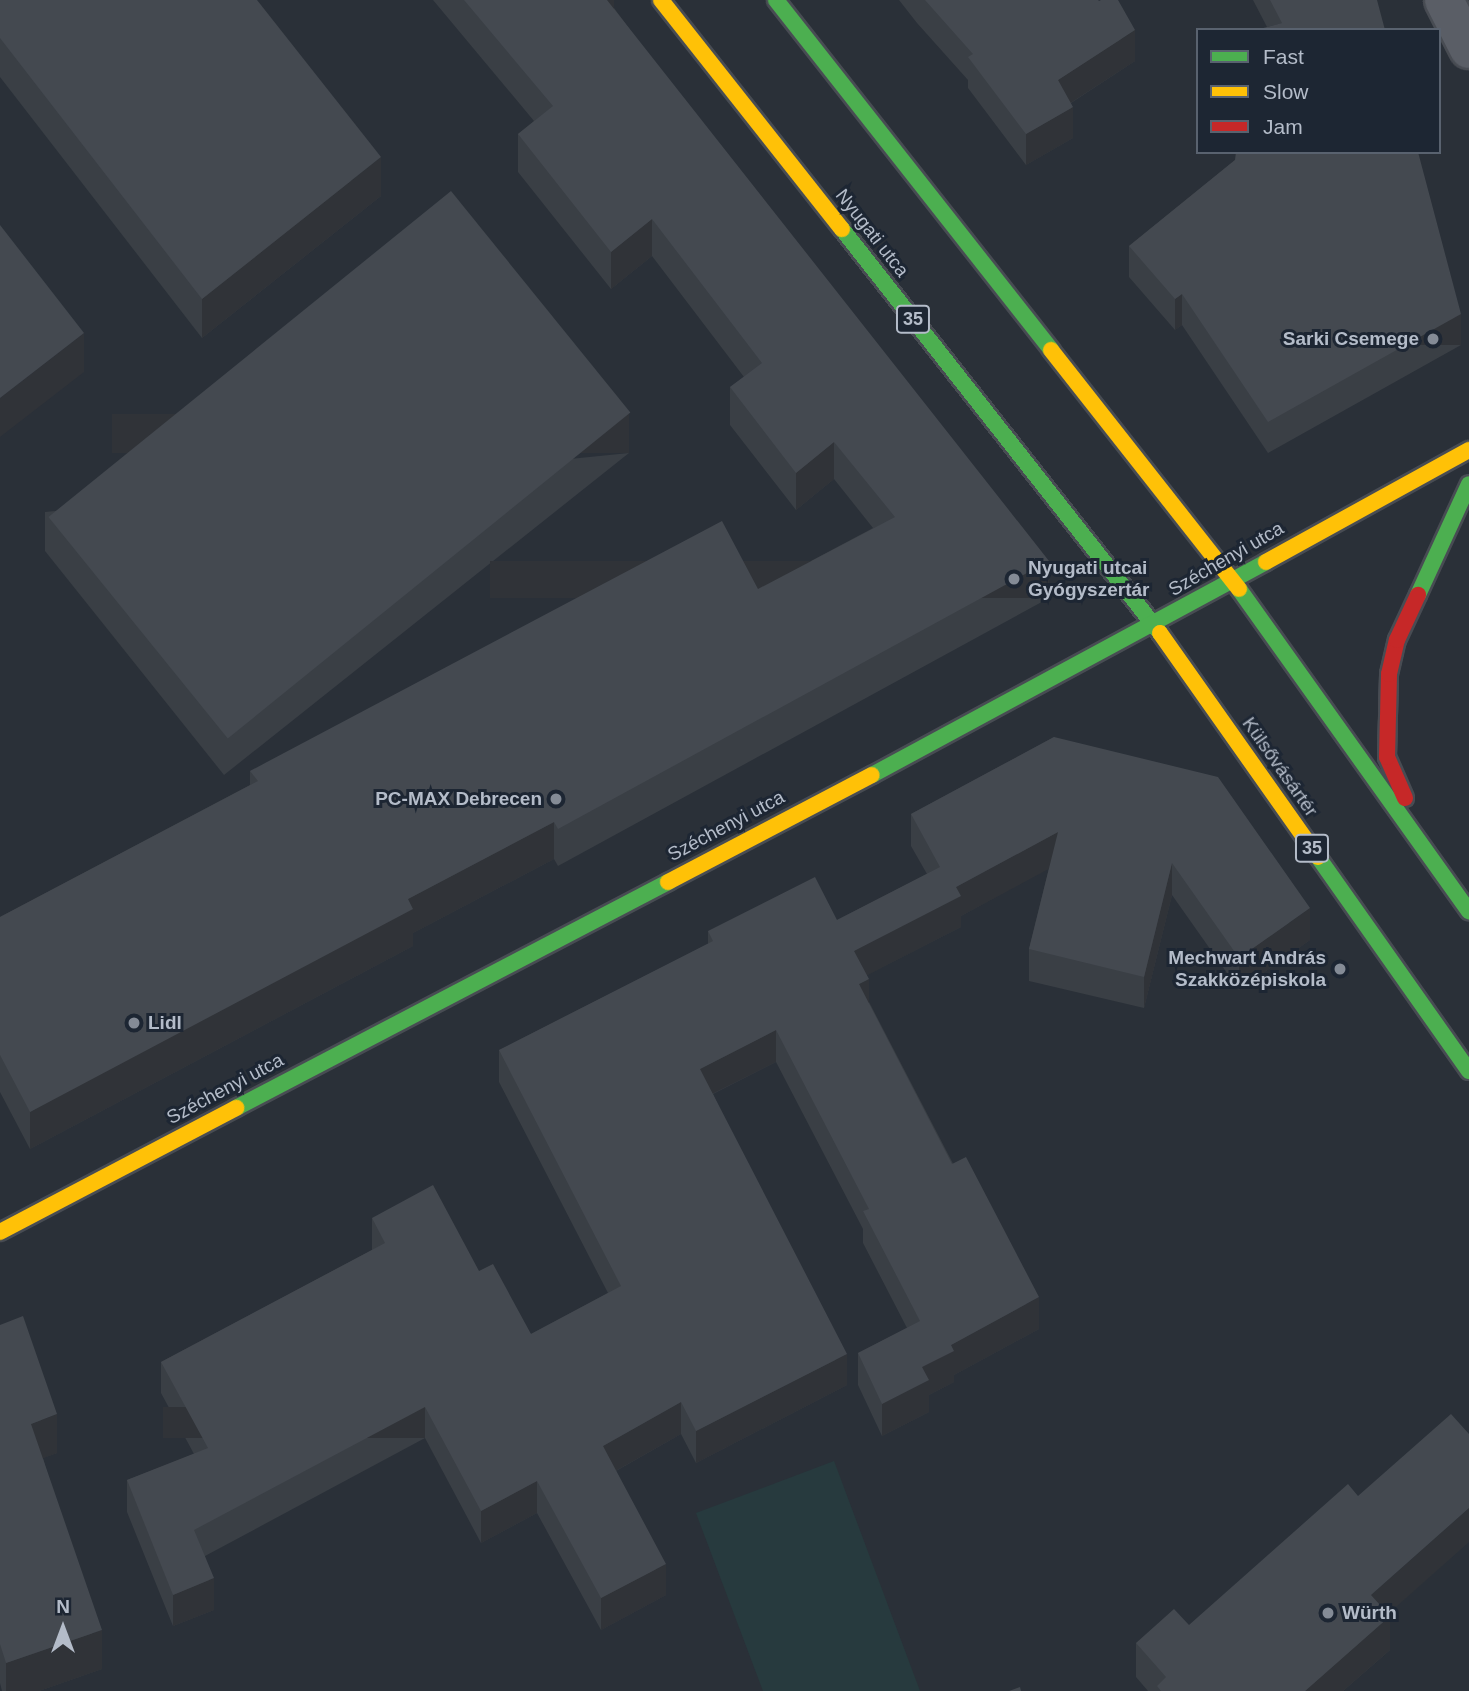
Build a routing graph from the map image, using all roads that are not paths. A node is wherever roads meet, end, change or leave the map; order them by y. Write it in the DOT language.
graph roads {
  1 [pos="660,0"];
  2 [pos="776,0"];
  3 [pos="1444,0"];
  4 [pos="1469,49"];
  5 [pos="1469,450"];
  6 [pos="1469,484"];
  7 [pos="1233,580"];
  8 [pos="1154,624"];
  9 [pos="1429,855"];
  10 [pos="1469,911"];
  11 [pos="1469,1071"];
  12 [pos="0,1232"];
  1 -- 8 [label="main road, Nyugati utca / 35"];
  2 -- 7 [label="main road"];
  3 -- 4 [label="street"];
  5 -- 7 [label="main road, Széchenyi utca"];
  6 -- 9 [label="main road"];
  7 -- 8 [label="main road, Széchenyi utca"];
  7 -- 9 [label="main road"];
  8 -- 11 [label="main road, Külsővásártér / 35"];
  8 -- 12 [label="main road, Széchenyi utca"];
  9 -- 10 [label="main road"];
}
